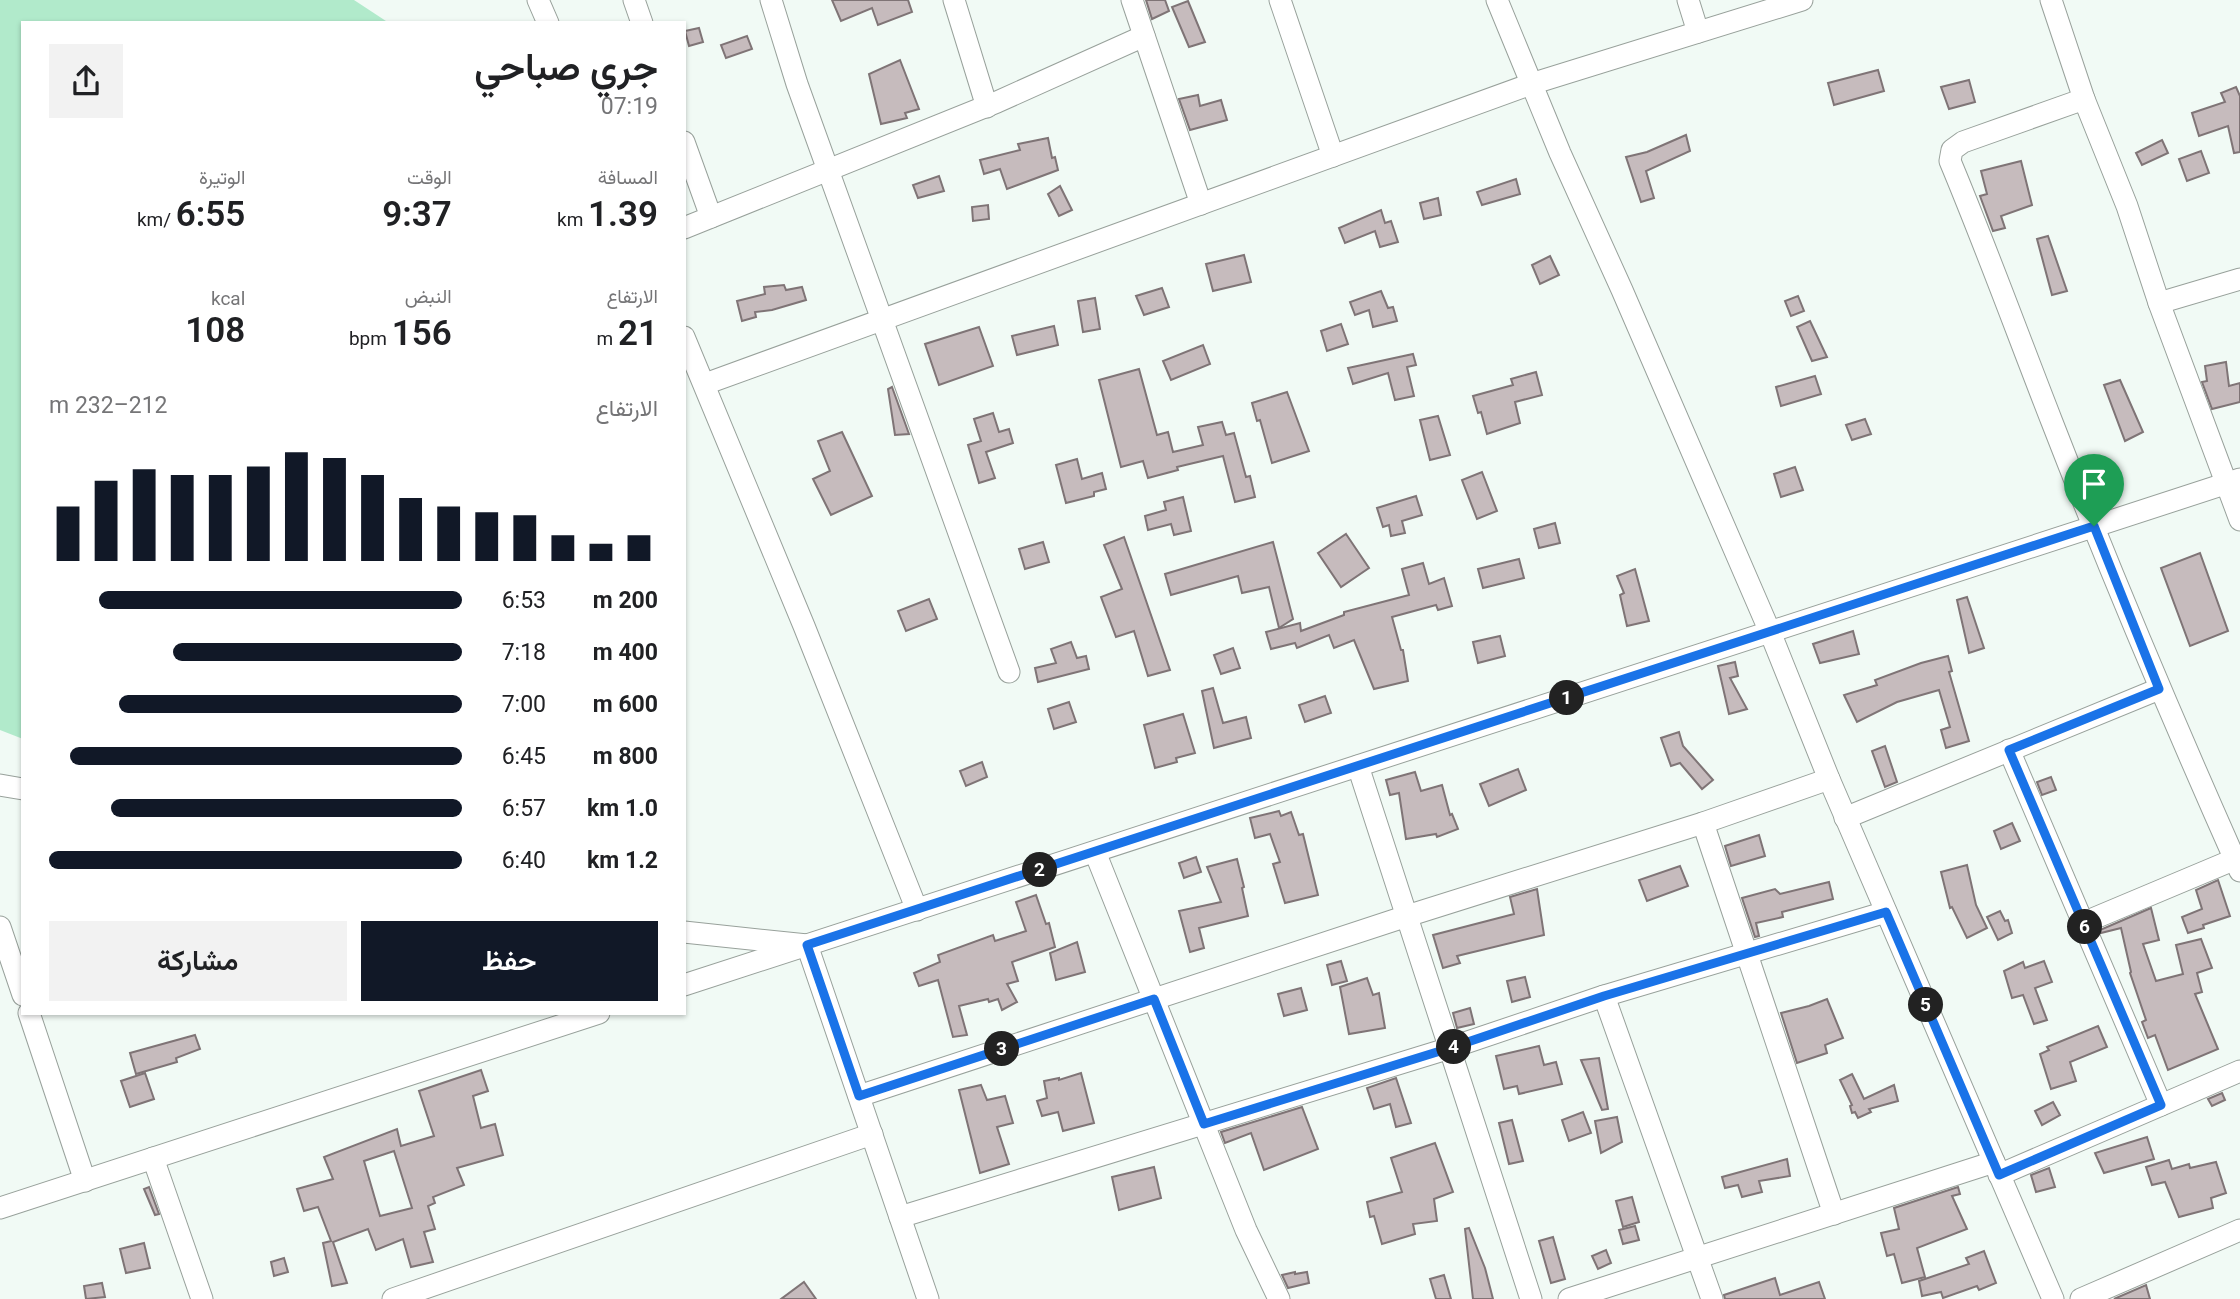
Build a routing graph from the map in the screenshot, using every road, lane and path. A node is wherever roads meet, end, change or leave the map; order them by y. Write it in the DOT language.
graph roads {
  1 [pos="538,0"];
  2 [pos="634,0"];
  3 [pos="771,0"];
  4 [pos="954,0"];
  5 [pos="1132,0"];
  6 [pos="1280,0"];
  7 [pos="1497,0"];
  8 [pos="1688,0"];
  9 [pos="1802,0"];
  10 [pos="2051,0"];
  11 [pos="547,21"];
  12 [pos="641,21"];
  13 [pos="1698,32"];
  14 [pos="1144,36"];
  15 [pos="1531,84"];
  16 [pos="2084,99"];
  17 [pos="987,107"];
  18 [pos="686,148"];
  19 [pos="1334,156"];
  20 [pos="829,171"];
  21 [pos="1200,204"];
  22 [pos="711,217"];
  23 [pos="686,227"];
  24 [pos="2240,279"];
  25 [pos="2159,303"];
  26 [pos="882,320"];
  27 [pos="686,341"];
  28 [pos="705,384"];
  29 [pos="2233,481"];
  30 [pos="2240,520"];
  31 [pos="2094,526"];
  32 [pos="1770,632"];
  33 [pos="1009,672"];
  34 [pos="2159,689"];
  35 [pos="2009,750"];
  36 [pos="1359,766"];
  37 [pos="1829,779"];
  38 [pos="1846,818"];
  39 [pos="1703,823"];
  40 [pos="1095,852"];
  41 [pos="2238,862"];
  42 [pos="917,910"];
  43 [pos="1886,912"];
  44 [pos="1407,916"];
  45 [pos="2083,923"];
  46 [pos="0,927"];
  47 [pos="686,932"];
  48 [pos="807,945"];
  49 [pos="1746,954"];
  50 [pos="686,984"];
  51 [pos="21,989"];
  52 [pos="1604,996"];
  53 [pos="1154,999"];
  54 [pos="34,1015"];
  55 [pos="593,1015"];
  56 [pos="1450,1048"];
  57 [pos="2240,1071"];
  58 [pos="859,1096"];
  59 [pos="2161,1105"];
  60 [pos="1204,1124"];
  61 [pos="872,1134"];
  62 [pos="153,1158"];
  63 [pos="1996,1168"];
  64 [pos="85,1181"];
  65 [pos="0,1208"];
  66 [pos="1834,1214"];
  67 [pos="900,1217"];
  68 [pos="2240,1230"];
  69 [pos="1698,1258"];
  70 [pos="2046,1297"];
  71 [pos="202,1299"];
  72 [pos="393,1299"];
  73 [pos="928,1299"];
  74 [pos="1279,1299"];
  75 [pos="1531,1299"];
  76 [pos="1570,1299"];
  77 [pos="1712,1299"];
  78 [pos="2081,1299"];
  1 -- 11 [label="street"];
  2 -- 12 [label="street"];
  3 -- 20 [label="street"];
  4 -- 17 [label="street"];
  5 -- 14 [label="street"];
  6 -- 19 [label="street"];
  7 -- 15 [label="street"];
  8 -- 13 [label="street"];
  9 -- 13 [label="street"];
  10 -- 16 [label="street"];
  13 -- 15 [label="street"];
  14 -- 17 [label="street"];
  14 -- 21 [label="street"];
  15 -- 19 [label="street"];
  15 -- 32 [label="street"];
  16 -- 25 [label="street"];
  16 -- 31 [label="street"];
  17 -- 20 [label="street"];
  18 -- 22 [label="street"];
  19 -- 21 [label="street"];
  20 -- 22 [label="street"];
  20 -- 26 [label="street"];
  21 -- 26 [label="street"];
  22 -- 23 [label="street"];
  24 -- 25 [label="street"];
  25 -- 29 [label="street"];
  26 -- 28 [label="street"];
  26 -- 33 [label="street"];
  27 -- 28 [label="street"];
  28 -- 42 [label="street"];
  29 -- 30 [label="street"];
  29 -- 31 [label="street"];
  31 -- 32 [label="street"];
  31 -- 34 [label="street"];
  32 -- 36 [label="street"];
  32 -- 37 [label="street"];
  34 -- 35 [label="street"];
  34 -- 41 [label="street"];
  35 -- 38 [label="street"];
  35 -- 45 [label="street"];
  36 -- 40 [label="street"];
  36 -- 44 [label="street"];
  37 -- 38 [label="street"];
  37 -- 39 [label="street"];
  38 -- 43 [label="street"];
  39 -- 44 [label="street"];
  39 -- 49 [label="street"];
  40 -- 42 [label="street"];
  40 -- 53 [label="street"];
  41 -- 45 [label="street"];
  42 -- 48 [label="street"];
  43 -- 49 [label="street"];
  43 -- 63 [label="street"];
  44 -- 53 [label="street"];
  44 -- 56 [label="street"];
  45 -- 59 [label="street"];
  46 -- 51 [label="street"];
  47 -- 48 [label="street"];
  48 -- 50 [label="street"];
  48 -- 58 [label="street"];
  49 -- 52 [label="street"];
  49 -- 66 [label="street"];
  52 -- 56 [label="street"];
  52 -- 69 [label="street"];
  53 -- 58 [label="street"];
  53 -- 60 [label="street"];
  54 -- 64 [label="street"];
  55 -- 62 [label="street"];
  56 -- 60 [label="street"];
  56 -- 75 [label="street"];
  57 -- 59 [label="street"];
  58 -- 61 [label="street"];
  59 -- 63 [label="street"];
  60 -- 67 [label="street"];
  60 -- 74 [label="street"];
  61 -- 67 [label="street"];
  61 -- 72 [label="street"];
  62 -- 64 [label="street"];
  62 -- 71 [label="street"];
  63 -- 66 [label="street"];
  63 -- 70 [label="street"];
  64 -- 65 [label="street"];
  66 -- 69 [label="street"];
  67 -- 73 [label="street"];
  68 -- 78 [label="street"];
  69 -- 76 [label="street"];
  69 -- 77 [label="street"];
}
